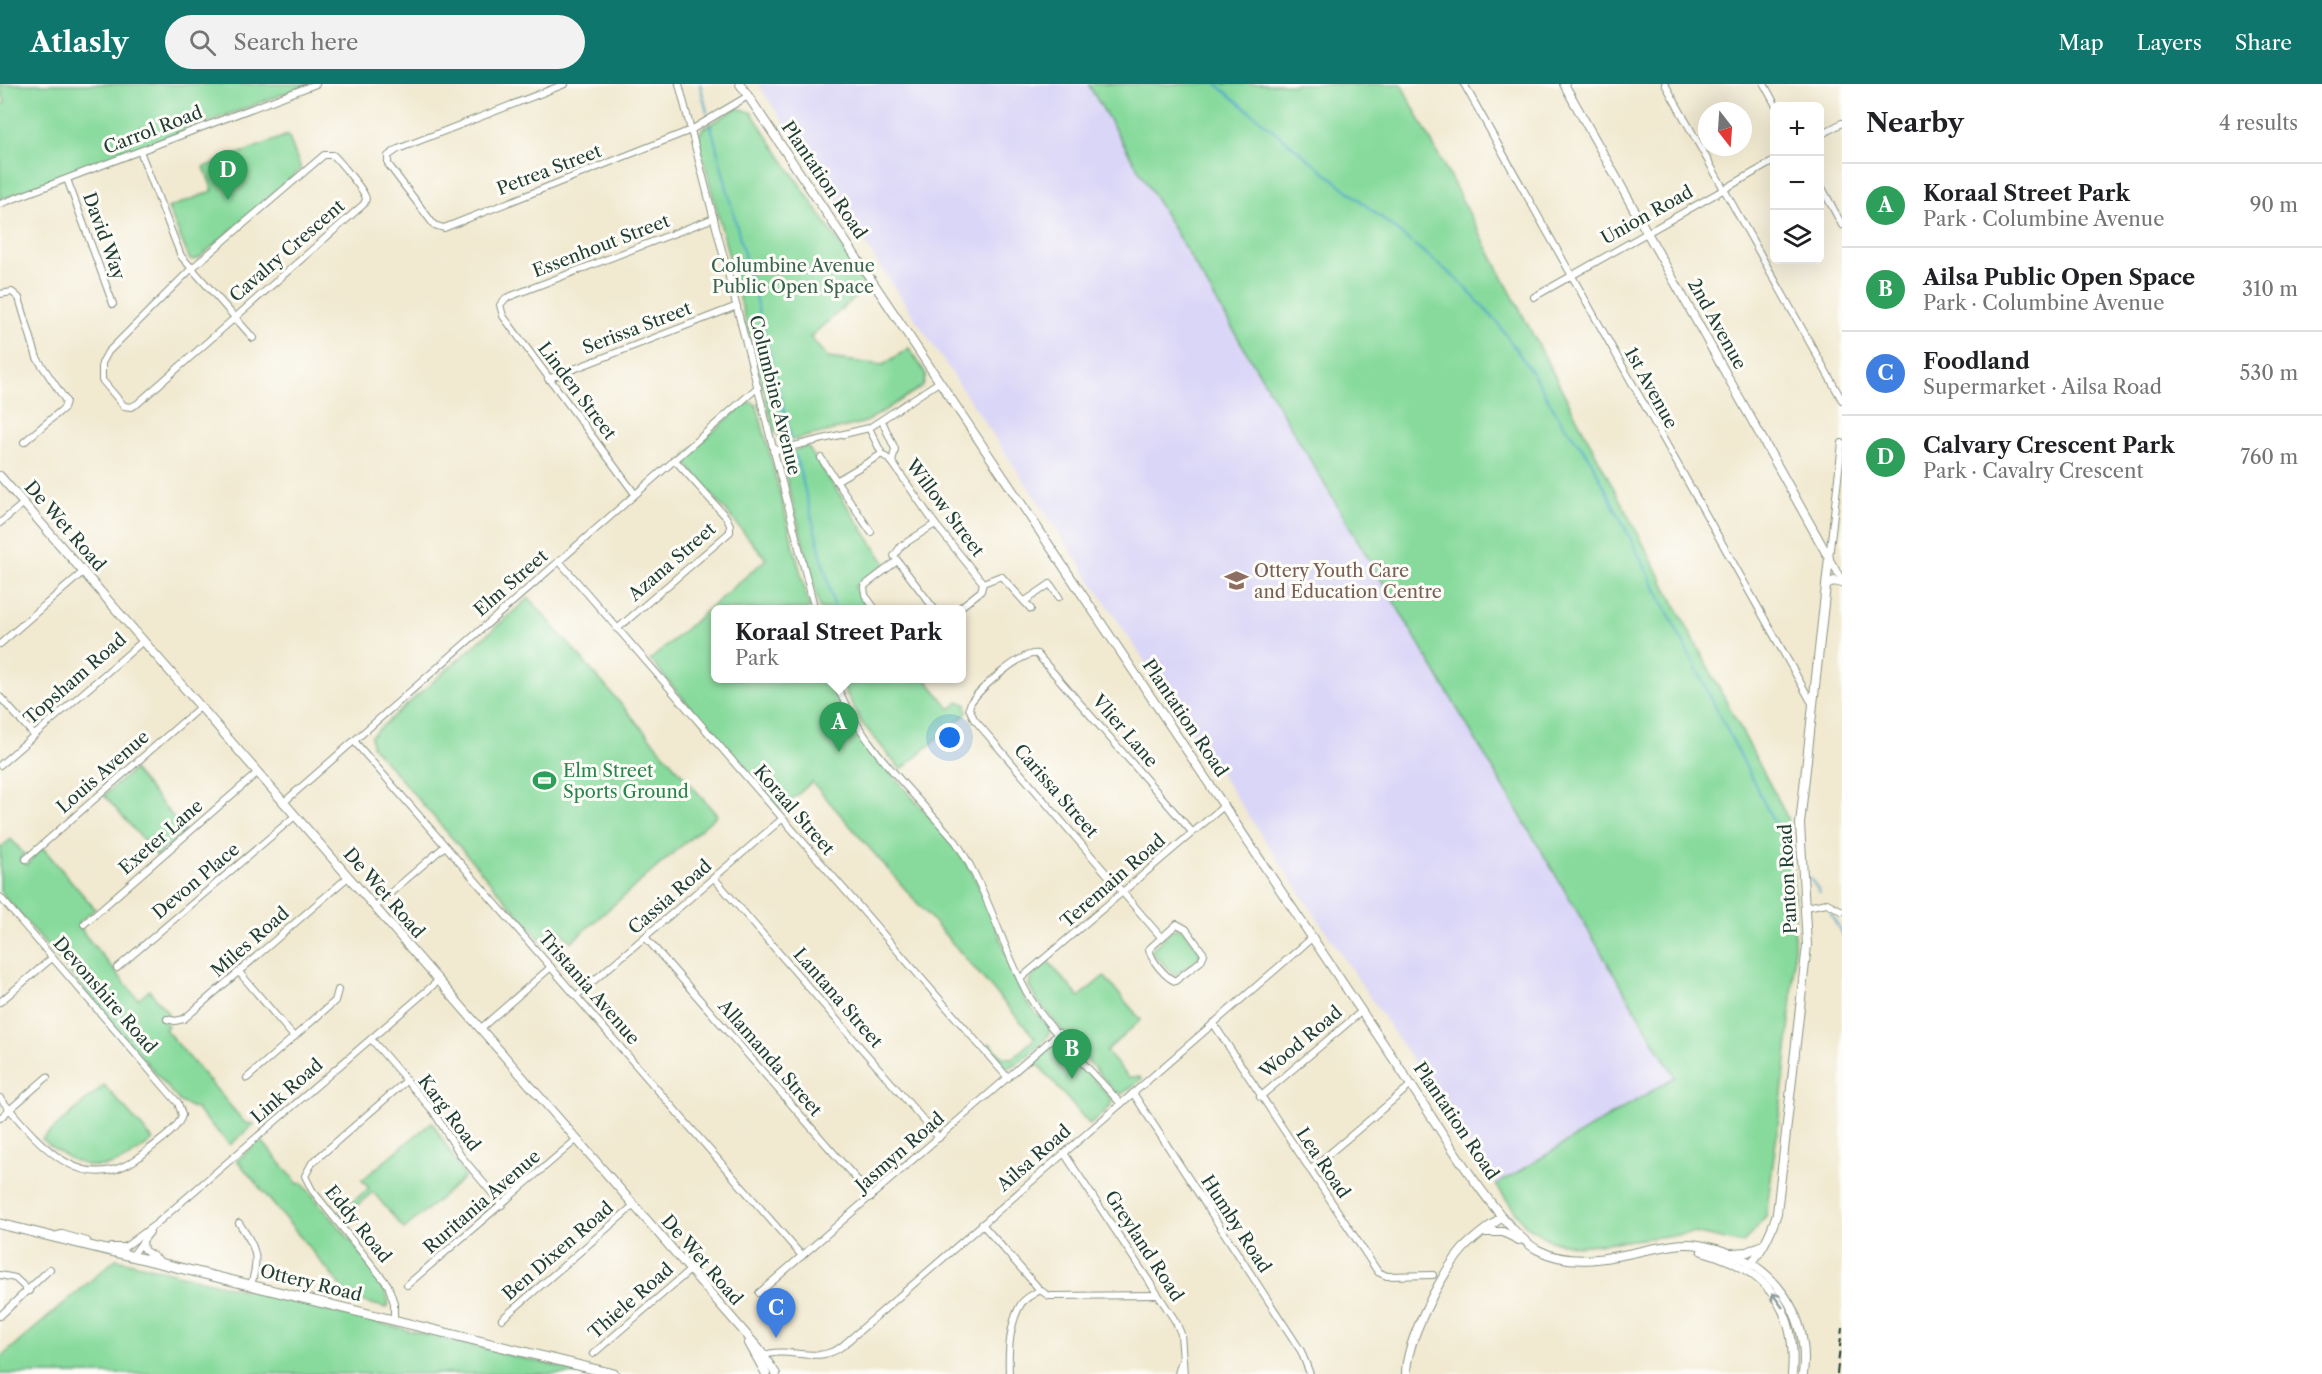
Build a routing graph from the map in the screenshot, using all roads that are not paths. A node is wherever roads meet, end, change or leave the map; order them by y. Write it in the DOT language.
graph roads {
  1 [pos="316,84"];
  2 [pos="565,84"];
  3 [pos="679,84"];
  4 [pos="740,84"];
  5 [pos="1464,84"];
  6 [pos="1564,84"];
  7 [pos="1665,84"];
  8 [pos="1764,84"];
  9 [pos="748,96"];
  10 [pos="1774,102"];
  11 [pos="1842,123"];
  12 [pos="691,130"];
  13 [pos="1824,133"];
  14 [pos="140,151"];
  15 [pos="1770,163"];
  16 [pos="67,179"];
  17 [pos="1724,189"];
  18 [pos="1824,191"];
  19 [pos="0,204"];
  20 [pos="714,218"];
  21 [pos="1842,225"];
  22 [pos="1647,232"];
  23 [pos="191,269"];
  24 [pos="1571,275"];
  25 [pos="0,294"];
  26 [pos="1534,297"];
  27 [pos="112,304"];
  28 [pos="500,305"];
  29 [pos="737,306"];
  30 [pos="234,316"];
  31 [pos="253,338"];
  32 [pos="548,379"];
  33 [pos="939,382"];
  34 [pos="758,387"];
  35 [pos="1842,400"];
  36 [pos="882,421"];
  37 [pos="869,428"];
  38 [pos="24,442"];
  39 [pos="1842,443"];
  40 [pos="774,451"];
  41 [pos="882,454"];
  42 [pos="820,458"];
  43 [pos="674,459"];
  44 [pos="892,462"];
  45 [pos="0,476"];
  46 [pos="836,481"];
  47 [pos="635,494"];
  48 [pos="24,503"];
  49 [pos="0,523"];
  50 [pos="935,524"];
  51 [pos="871,532"];
  52 [pos="1829,558"];
  53 [pos="559,561"];
  54 [pos="897,561"];
  55 [pos="83,572"];
  56 [pos="1842,582"];
  57 [pos="983,583"];
  58 [pos="1827,585"];
  59 [pos="1059,597"];
  60 [pos="1025,601"];
  61 [pos="814,605"];
  62 [pos="873,605"];
  63 [pos="932,605"];
  64 [pos="962,605"];
  65 [pos="1031,609"];
  66 [pos="618,629"];
  67 [pos="143,640"];
  68 [pos="0,644"];
  69 [pos="836,683"];
  70 [pos="0,697"];
  71 [pos="1813,706"];
  72 [pos="200,707"];
  73 [pos="969,708"];
  74 [pos="34,735"];
  75 [pos="354,741"];
  76 [pos="0,765"];
  77 [pos="257,773"];
  78 [pos="283,803"];
  79 [pos="1225,805"];
  80 [pos="295,816"];
  81 [pos="782,819"];
  82 [pos="1192,832"];
  83 [pos="445,846"];
  84 [pos="26,859"];
  85 [pos="348,877"];
  86 [pos="714,878"];
  87 [pos="1124,891"];
  88 [pos="0,897"];
  89 [pos="374,907"];
  90 [pos="1806,907"];
  91 [pos="1842,911"];
  92 [pos="84,924"];
  93 [pos="1160,936"];
  94 [pos="1313,937"];
  95 [pos="646,938"];
  96 [pos="52,957"];
  97 [pos="551,967"];
  98 [pos="117,968"];
  99 [pos="239,972"];
  100 [pos="1020,979"];
  101 [pos="438,981"];
  102 [pos="338,990"];
  103 [pos="576,996"];
  104 [pos="0,1002"];
  105 [pos="1362,1011"];
  106 [pos="167,1019"];
  107 [pos="1213,1023"];
  108 [pos="480,1029"];
  109 [pos="1059,1034"];
  110 [pos="294,1037"];
  111 [pos="371,1039"];
  112 [pos="47,1077"];
  113 [pos="247,1078"];
  114 [pos="1008,1078"];
  115 [pos="406,1081"];
  116 [pos="1411,1086"];
  117 [pos="1133,1093"];
  118 [pos="1260,1097"];
  119 [pos="0,1098"];
  120 [pos="1121,1104"];
  121 [pos="10,1110"];
  122 [pos="0,1118"];
  123 [pos="939,1138"];
  124 [pos="576,1140"];
  125 [pos="1064,1153"];
  126 [pos="1310,1170"];
  127 [pos="872,1197"];
  128 [pos="502,1205"];
  129 [pos="633,1206"];
  130 [pos="1502,1217"];
  131 [pos="238,1223"];
  132 [pos="0,1224"];
  133 [pos="156,1224"];
  134 [pos="982,1224"];
  135 [pos="1480,1234"];
  136 [pos="49,1236"];
  137 [pos="143,1241"];
  138 [pos="1528,1244"];
  139 [pos="1761,1245"];
  140 [pos="1669,1248"];
  141 [pos="1727,1252"];
  142 [pos="132,1256"];
  143 [pos="802,1256"];
  144 [pos="1748,1267"];
  145 [pos="50,1269"];
  146 [pos="689,1271"];
  147 [pos="202,1273"];
  148 [pos="0,1275"];
  149 [pos="1434,1275"];
  150 [pos="251,1286"];
  151 [pos="407,1286"];
  152 [pos="1040,1290"];
  153 [pos="28,1291"];
  154 [pos="759,1293"];
  155 [pos="1158,1295"];
  156 [pos="0,1316"];
  157 [pos="394,1320"];
  158 [pos="502,1320"];
  159 [pos="593,1354"];
  160 [pos="761,1356"];
  161 [pos="1181,1362"];
  162 [pos="614,1374"];
  163 [pos="766,1374"];
  164 [pos="776,1374"];
  165 [pos="1009,1374"];
  166 [pos="1178,1374"];
  167 [pos="1184,1374"];
  168 [pos="1310,1374"];
  169 [pos="1406,1374"];
  170 [pos="1792,1374"];
  171 [pos="1803,1374"];
  1 -- 14 [label="street, Carrol Road"];
  2 -- 12 [label="street, Petrea Street"];
  3 -- 12 [label="street, Columbine Avenue"];
  4 -- 9 [label="street, Plantation Road"];
  5 -- 24 [label="street, 1st Avenue"];
  6 -- 22 [label="street, 2nd Avenue"];
  7 -- 17 [label="street"];
  8 -- 10 [label="street"];
  9 -- 12 [label="street, Petrea Street"];
  9 -- 33 [label="street, Plantation Road"];
  11 -- 13 [label="street"];
  12 -- 20 [label="street, Columbine Avenue"];
  14 -- 16 [label="street, Carrol Road"];
  14 -- 23 [label="street"];
  15 -- 17 [label="street, Union Road"];
  16 -- 19 [label="street, Carrol Road"];
  16 -- 27 [label="street, David Way"];
  17 -- 22 [label="street, Union Road"];
  17 -- 35 [label="street"];
  18 -- 21 [label="street"];
  20 -- 28 [label="street, Essenhout Street"];
  20 -- 29 [label="street, Columbine Avenue"];
  22 -- 24 [label="street, Union Road"];
  22 -- 52 [label="street, 2nd Avenue"];
  23 -- 30 [label="street"];
  23 -- 30 [label="street"];
  23 -- 30 [label="street, Cavalry Crescent"];
  24 -- 26 [label="street, Union Road"];
  24 -- 71 [label="street, 1st Avenue"];
  25 -- 38 [label="street"];
  28 -- 32 [label="street, Linden Street"];
  29 -- 32 [label="street, Serissa Street"];
  29 -- 34 [label="street, Columbine Avenue"];
  30 -- 31 [label="street"];
  32 -- 47 [label="street, Linden Street"];
  33 -- 36 [label="street"];
  33 -- 79 [label="street, Plantation Road"];
  34 -- 40 [label="street, Columbine Avenue"];
  34 -- 43 [label="street, Elm Street"];
  36 -- 37 [label="street"];
  36 -- 44 [label="street, Willow Street"];
  37 -- 40 [label="street"];
  37 -- 41 [label="street, Willow Street"];
  39 -- 52 [label="street, Panton Road"];
  40 -- 61 [label="street, Columbine Avenue"];
  41 -- 44 [label="street, Willow Street"];
  41 -- 46 [label="street"];
  42 -- 46 [label="street"];
  43 -- 47 [label="street, Elm Street"];
  43 -- 66 [label="street, Azana Street"];
  44 -- 50 [label="street, Willow Street"];
  45 -- 48 [label="street, De Wet Road"];
  46 -- 51 [label="street"];
  47 -- 53 [label="street, Elm Street"];
  48 -- 49 [label="street"];
  48 -- 55 [label="street, De Wet Road"];
  50 -- 54 [label="street"];
  50 -- 57 [label="street, Willow Street"];
  52 -- 56 [label="street, 2nd Avenue"];
  52 -- 58 [label="street, Panton Road"];
  53 -- 66 [label="street, Koraal Street"];
  53 -- 75 [label="street, Elm Street"];
  54 -- 62 [label="street"];
  54 -- 63 [label="street"];
  55 -- 67 [label="street, De Wet Road"];
  55 -- 68 [label="street"];
  56 -- 58 [label="street"];
  57 -- 60 [label="street"];
  57 -- 64 [label="street"];
  58 -- 71 [label="street, Panton Road"];
  59 -- 60 [label="street"];
  60 -- 65 [label="street"];
  66 -- 81 [label="street, Koraal Street"];
  67 -- 72 [label="street, De Wet Road"];
  67 -- 74 [label="street, Topsham Road"];
  69 -- 100 [label="street"];
  70 -- 74 [label="street"];
  71 -- 90 [label="street, Panton Road"];
  72 -- 77 [label="street, De Wet Road"];
  72 -- 84 [label="street, Louis Avenue"];
  73 -- 82 [label="street, Vlier Lane"];
  73 -- 87 [label="street, Carissa Street"];
  74 -- 76 [label="street, Topsham Road"];
  75 -- 78 [label="street, Elm Street"];
  75 -- 83 [label="street, Tristania Avenue"];
  77 -- 78 [label="street, De Wet Road"];
  77 -- 92 [label="street, Exeter Lane"];
  78 -- 80 [label="street, De Wet Road"];
  79 -- 82 [label="street, Teremain Road"];
  79 -- 94 [label="street, Plantation Road"];
  80 -- 85 [label="street, De Wet Road"];
  80 -- 98 [label="street, Devon Place"];
  81 -- 86 [label="street, Cassia Road"];
  81 -- 114 [label="street, Koraal Street"];
  82 -- 87 [label="street, Teremain Road"];
  83 -- 89 [label="street"];
  83 -- 97 [label="street, Tristania Avenue"];
  85 -- 89 [label="street, De Wet Road"];
  85 -- 99 [label="street, Miles Road"];
  86 -- 95 [label="street, Cassia Road"];
  86 -- 123 [label="street, Lantana Street"];
  87 -- 93 [label="street, Carissa Street"];
  87 -- 100 [label="street, Teremain Road"];
  88 -- 96 [label="street, Devonshire Road"];
  89 -- 101 [label="street, De Wet Road"];
  90 -- 91 [label="street"];
  90 -- 139 [label="street, Panton Road"];
  93 -- 93 [label="street"];
  94 -- 105 [label="street, Plantation Road"];
  94 -- 107 [label="street, Ailsa Road"];
  95 -- 103 [label="street, Cassia Road"];
  95 -- 127 [label="street, Allamanda Street"];
  96 -- 104 [label="street"];
  96 -- 121 [label="street, Devonshire Road"];
  97 -- 103 [label="street, Tristania Avenue"];
  97 -- 108 [label="street"];
  99 -- 106 [label="street, Miles Road"];
  99 -- 110 [label="street"];
  100 -- 109 [label="street"];
  101 -- 108 [label="street, De Wet Road"];
  101 -- 111 [label="street, Link Road"];
  102 -- 110 [label="street"];
  103 -- 143 [label="street, Tristania Avenue"];
  105 -- 116 [label="street, Plantation Road"];
  105 -- 118 [label="street, Wood Road"];
  107 -- 117 [label="street, Ailsa Road"];
  107 -- 118 [label="street, Lea Road"];
  108 -- 124 [label="street, De Wet Road"];
  109 -- 114 [label="street, Jasmyn Road"];
  109 -- 120 [label="street"];
  110 -- 113 [label="street"];
  111 -- 115 [label="street, Karg Road"];
  111 -- 133 [label="street, Link Road"];
  112 -- 121 [label="street"];
  114 -- 123 [label="street, Jasmyn Road"];
  115 -- 128 [label="street, Karg Road"];
  115 -- 157 [label="street, Eddy Road"];
  116 -- 126 [label="street"];
  116 -- 130 [label="street, Plantation Road"];
  117 -- 120 [label="street, Ailsa Road"];
  117 -- 168 [label="street, Humby Road"];
  118 -- 126 [label="street, Lea Road"];
  119 -- 121 [label="street"];
  120 -- 125 [label="street, Ailsa Road"];
  121 -- 122 [label="street"];
  123 -- 127 [label="street, Jasmyn Road"];
  124 -- 128 [label="street, Ruritania Avenue"];
  124 -- 129 [label="street, De Wet Road"];
  125 -- 134 [label="street, Ailsa Road"];
  125 -- 155 [label="street, Greyland Road"];
  126 -- 149 [label="street, Lea Road"];
  127 -- 143 [label="street, Jasmyn Road"];
  128 -- 151 [label="street, Ruritania Avenue"];
  129 -- 146 [label="street, De Wet Road"];
  129 -- 158 [label="street, Ben Dixen Road"];
  130 -- 135 [label="street"];
  130 -- 138 [label="street, Plantation Road"];
  131 -- 150 [label="street"];
  132 -- 136 [label="main road, Ottery Road"];
  133 -- 136 [label="street, Link Road"];
  133 -- 137 [label="street, Link Road"];
  134 -- 152 [label="street"];
  134 -- 160 [label="street, Ailsa Road"];
  135 -- 138 [label="street"];
  135 -- 169 [label="street"];
  136 -- 142 [label="main road, Ottery Road"];
  137 -- 142 [label="street, Link Road"];
  137 -- 147 [label="street"];
  138 -- 140 [label="street, Plantation Road"];
  139 -- 141 [label="street"];
  139 -- 144 [label="street, Panton Road"];
  140 -- 141 [label="street, Plantation Road"];
  140 -- 144 [label="street, Plantation Road"];
  141 -- 144 [label="street, Plantation Road"];
  142 -- 147 [label="main road, Ottery Road"];
  143 -- 154 [label="street, Jasmyn Road"];
  170 -- 144 [label="street, Plantation Road, one-way"];
  144 -- 171 [label="street, Plantation Road"];
  145 -- 153 [label="street"];
  146 -- 159 [label="street, Thiele Road"];
  146 -- 160 [label="street, De Wet Road"];
  147 -- 150 [label="main road, Ottery Road"];
  148 -- 153 [label="street"];
  150 -- 157 [label="main road, Ottery Road"];
  152 -- 155 [label="street"];
  152 -- 165 [label="street"];
  153 -- 156 [label="street"];
  155 -- 161 [label="street, Greyland Road"];
  157 -- 162 [label="main road, Ottery Road"];
  160 -- 163 [label="street, De Wet Road"];
  160 -- 164 [label="street, De Wet Road"];
  161 -- 166 [label="street"];
  161 -- 167 [label="street"];
}
